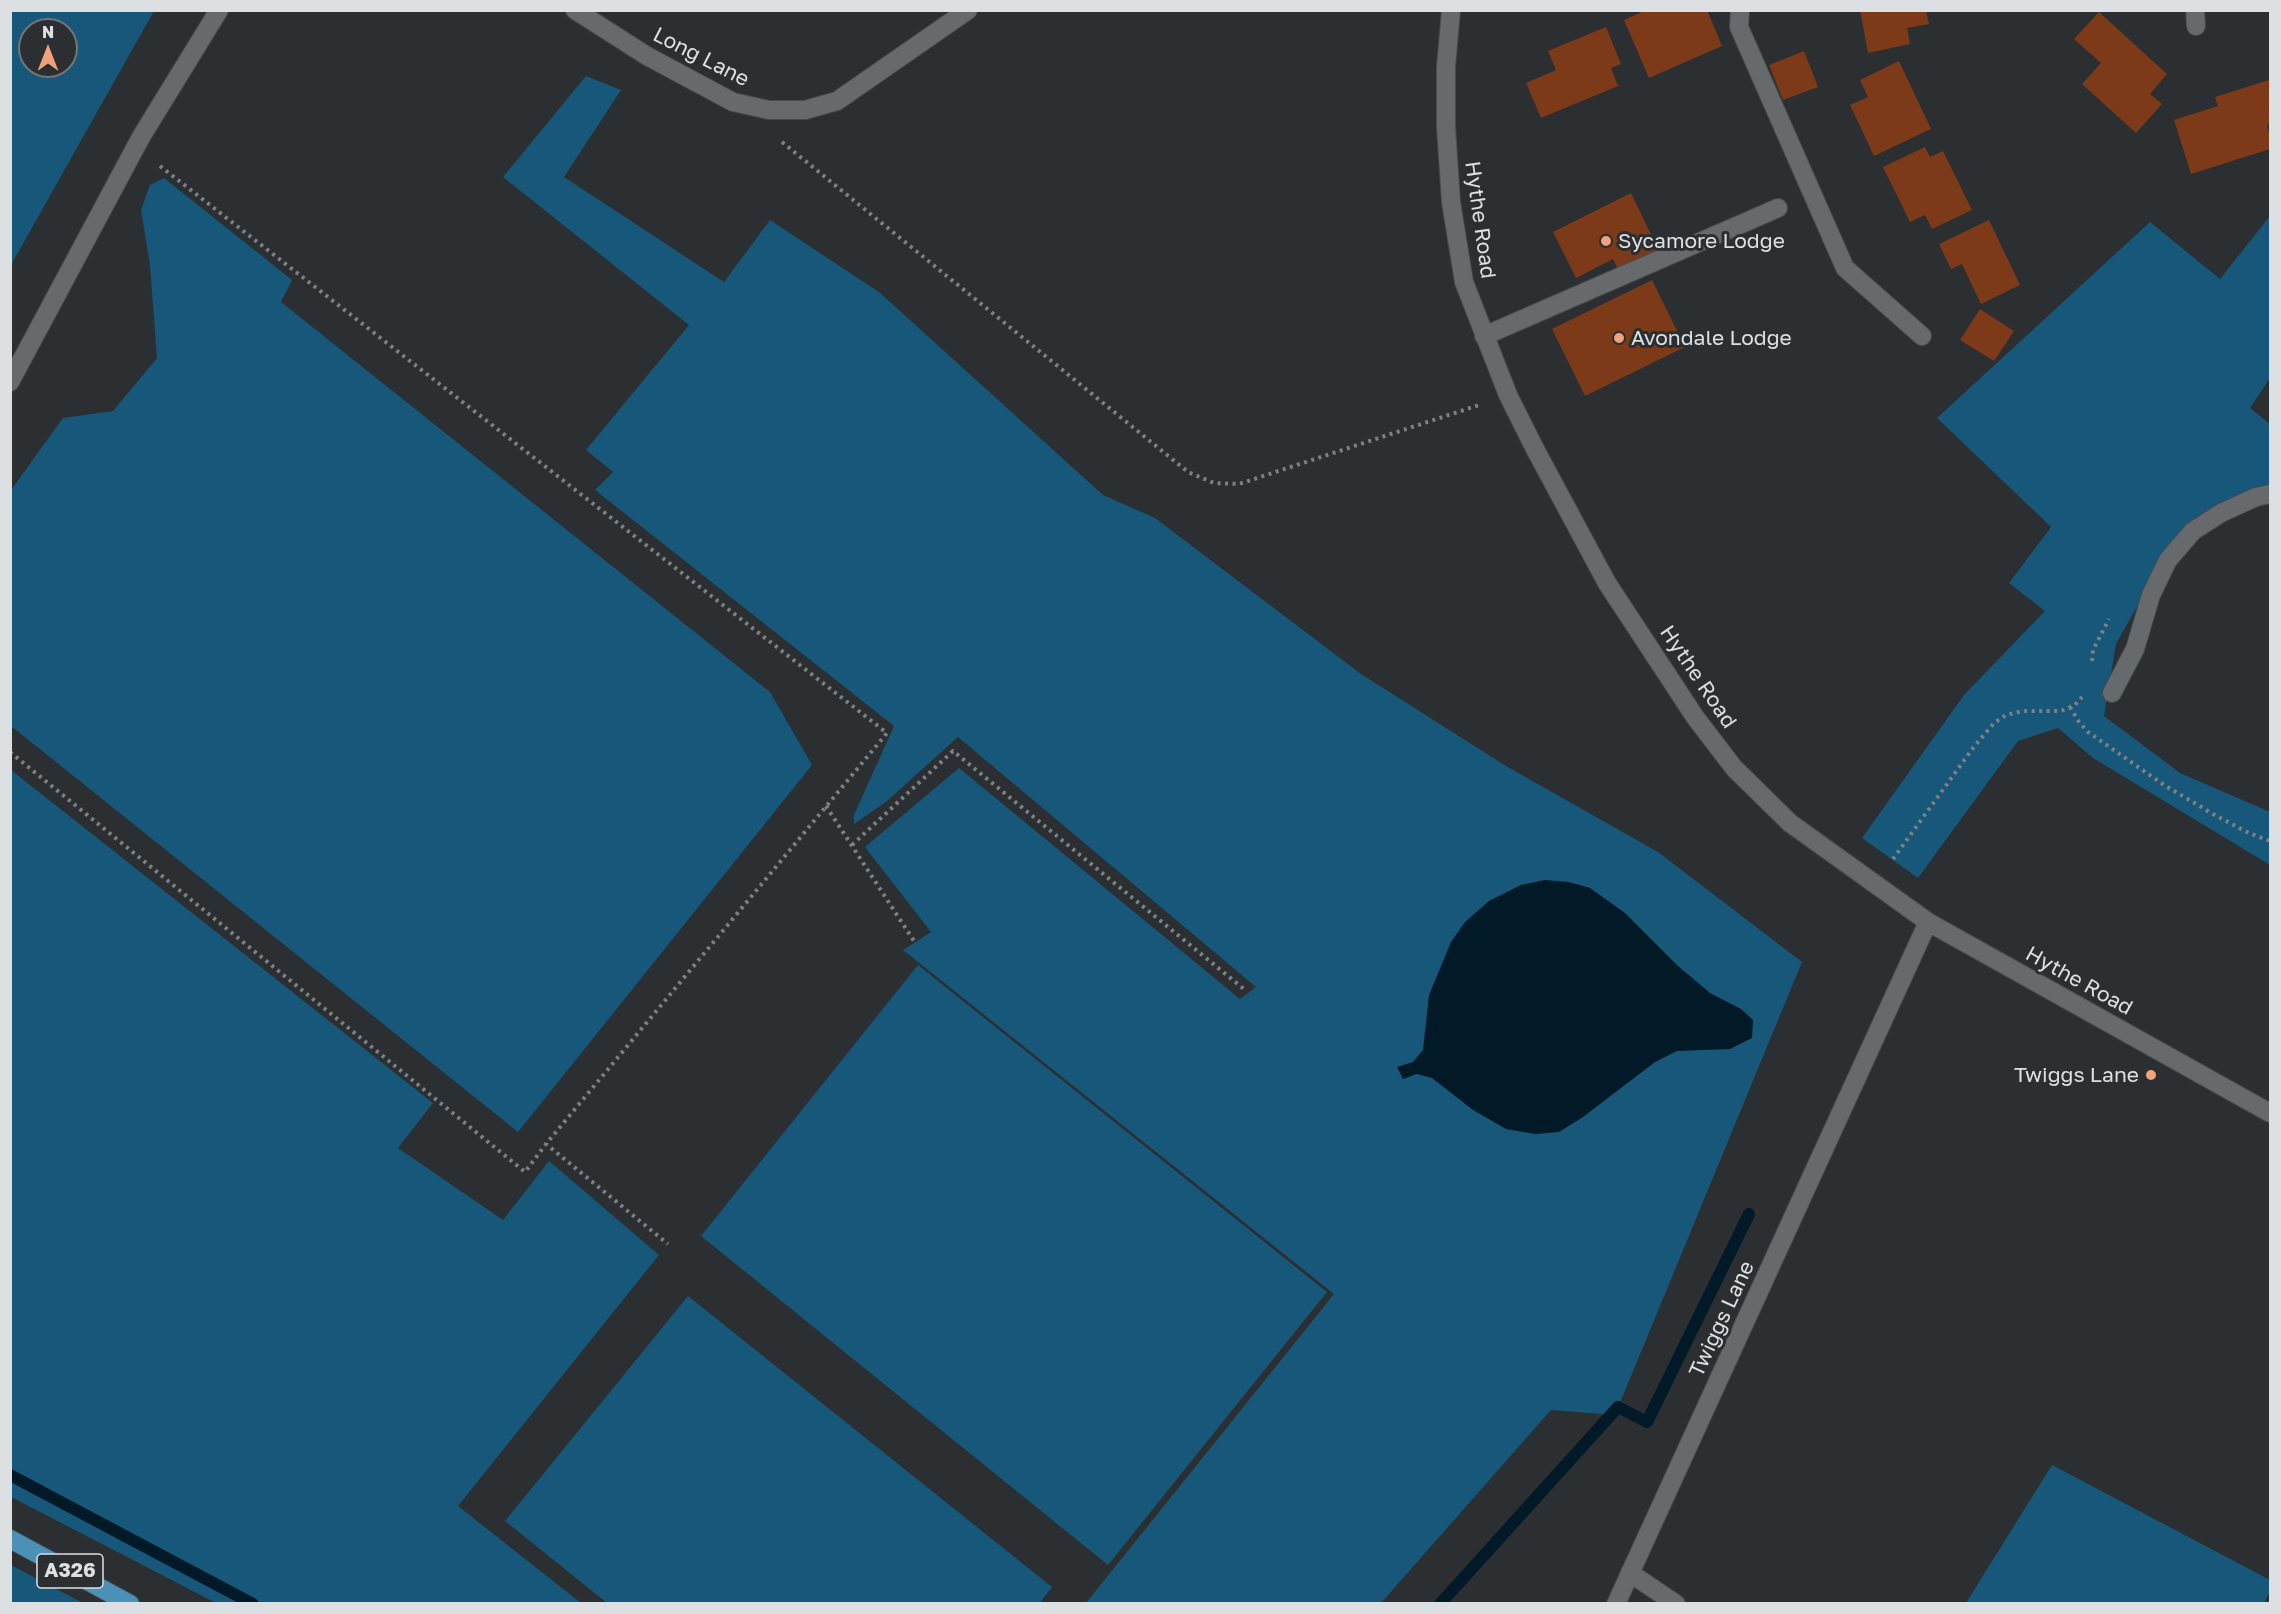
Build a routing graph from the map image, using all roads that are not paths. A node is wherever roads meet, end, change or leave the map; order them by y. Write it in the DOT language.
graph roads {
  1 [pos="219,10"];
  2 [pos="575,10"];
  3 [pos="968,10"];
  4 [pos="1451,10"];
  5 [pos="1740,10"];
  6 [pos="1778,208"];
  7 [pos="1484,336"];
  8 [pos="1922,336"];
  9 [pos="10,382"];
  10 [pos="2271,494"];
  11 [pos="2112,693"];
  12 [pos="1928,922"];
  13 [pos="2271,1113"];
  14 [pos="10,1539"];
  15 [pos="1630,1573"];
  16 [pos="129,1604"];
  17 [pos="1616,1604"];
  18 [pos="1676,1604"];
  1 -- 9 [label="street"];
  2 -- 3 [label="street, Long Lane"];
  4 -- 7 [label="street, Hythe Road"];
  5 -- 8 [label="street"];
  6 -- 7 [label="street"];
  7 -- 12 [label="street, Hythe Road"];
  10 -- 11 [label="street"];
  12 -- 13 [label="street, Hythe Road"];
  12 -- 15 [label="street, Twiggs Lane"];
  14 -- 16 [label="main road, A326"];
  15 -- 17 [label="street, Twiggs Lane"];
  15 -- 18 [label="street"];
}
